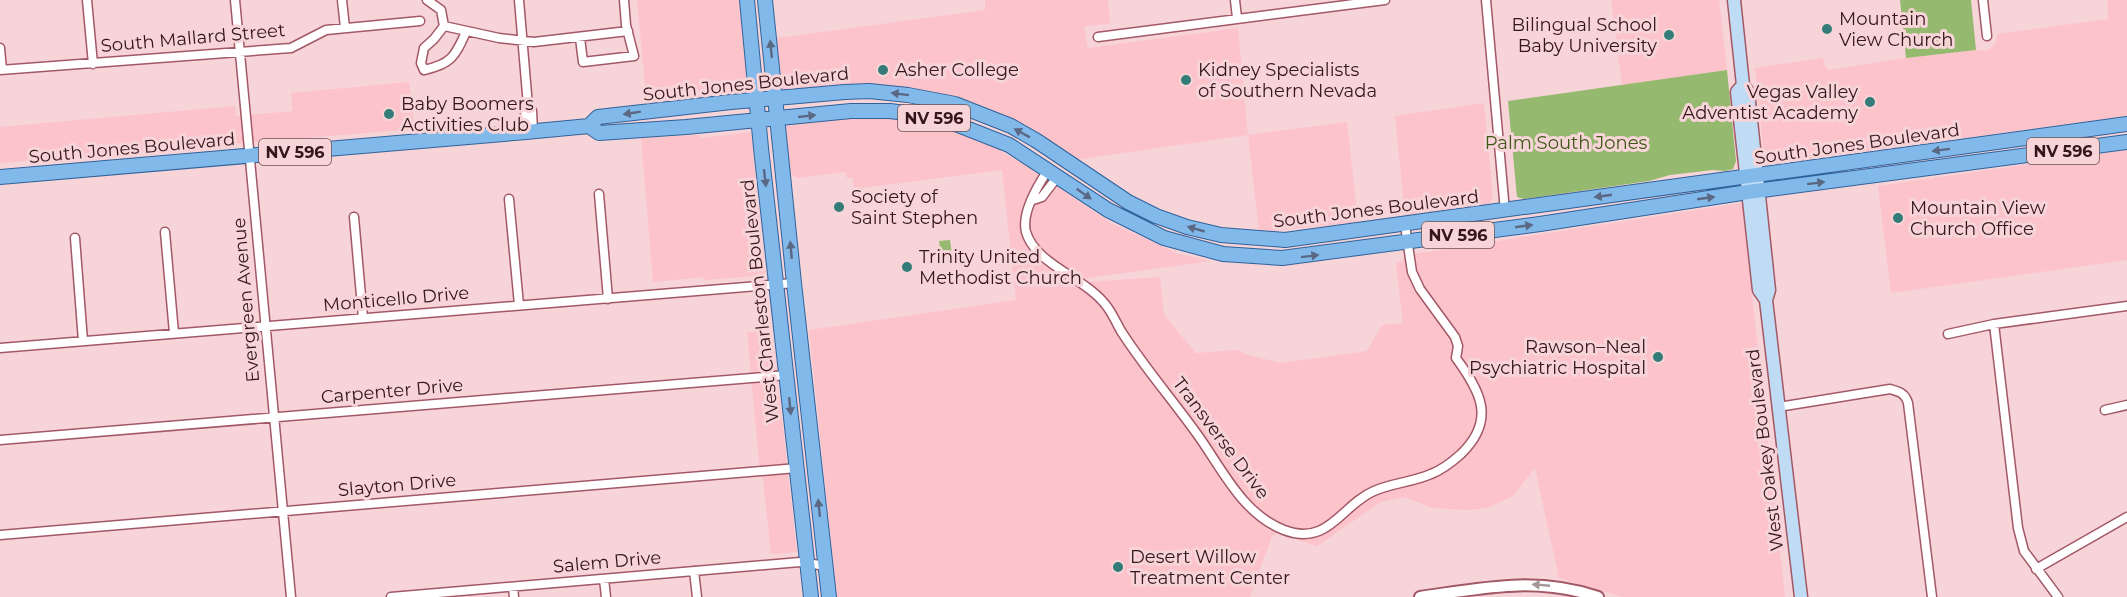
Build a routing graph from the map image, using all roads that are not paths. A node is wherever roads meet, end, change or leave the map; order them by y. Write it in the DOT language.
graph roads {
  1 [pos="87,0"];
  2 [pos="235,0"];
  3 [pos="342,0"];
  4 [pos="428,0"];
  5 [pos="519,0"];
  6 [pos="624,0"];
  7 [pos="747,0"];
  8 [pos="765,0"];
  9 [pos="1235,0"];
  10 [pos="1385,0"];
  11 [pos="1486,0"];
  12 [pos="1734,0"];
  13 [pos="1983,0"];
  14 [pos="1237,18"];
  15 [pos="420,21"];
  16 [pos="444,26"];
  17 [pos="345,28"];
  18 [pos="466,32"];
  19 [pos="628,32"];
  20 [pos="1987,36"];
  21 [pos="1098,37"];
  22 [pos="580,38"];
  23 [pos="523,40"];
  24 [pos="0,48"];
  25 [pos="240,52"];
  26 [pos="93,64"];
  27 [pos="1,70"];
  28 [pos="776,98"];
  29 [pos="756,100"];
  30 [pos="778,119"];
  31 [pos="758,120"];
  32 [pos="2127,124"];
  33 [pos="589,126"];
  34 [pos="530,132"];
  35 [pos="2127,142"];
  36 [pos="1999,143"];
  37 [pos="251,155"];
  38 [pos="1062,158"];
  39 [pos="1999,160"];
  40 [pos="1036,161"];
  41 [pos="1077,168"];
  42 [pos="1053,173"];
  43 [pos="1751,176"];
  44 [pos="0,177"];
  45 [pos="1753,191"];
  46 [pos="599,194"];
  47 [pos="509,199"];
  48 [pos="1505,211"];
  49 [pos="354,217"];
  50 [pos="1405,225"];
  51 [pos="165,232"];
  52 [pos="75,238"];
  53 [pos="1253,239"];
  54 [pos="1407,242"];
  55 [pos="1251,257"];
  56 [pos="794,283"];
  57 [pos="777,284"];
  58 [pos="608,298"];
  59 [pos="519,305"];
  60 [pos="2127,306"];
  61 [pos="363,318"];
  62 [pos="1994,324"];
  63 [pos="265,326"];
  64 [pos="174,333"];
  65 [pos="1948,334"];
  66 [pos="83,341"];
  67 [pos="0,348"];
  68 [pos="784,348"];
  69 [pos="787,375"];
  70 [pos="807,390"];
  71 [pos="2127,405"];
  72 [pos="1778,408"];
  73 [pos="2105,410"];
  74 [pos="273,418"];
  75 [pos="0,440"];
  76 [pos="797,468"];
  77 [pos="283,511"];
  78 [pos="2127,517"];
  79 [pos="0,535"];
  80 [pos="807,562"];
  81 [pos="826,566"];
  82 [pos="2037,569"];
  83 [pos="694,571"];
  84 [pos="604,579"];
  85 [pos="513,587"];
  86 [pos="1475,593"];
  87 [pos="1585,595"];
  88 [pos="291,597"];
  89 [pos="391,597"];
  90 [pos="514,597"];
  91 [pos="606,597"];
  92 [pos="697,597"];
  93 [pos="811,597"];
  94 [pos="829,597"];
  95 [pos="1420,597"];
  96 [pos="1598,597"];
  97 [pos="1801,597"];
  98 [pos="1932,597"];
  99 [pos="2058,597"];
  1 -- 26 [label="street"];
  2 -- 25 [label="street, Evergreen Avenue"];
  3 -- 17 [label="street"];
  4 -- 16 [label="street"];
  5 -- 23 [label="street"];
  6 -- 19 [label="street"];
  7 -- 29 [label="main road, West Charleston Boulevard"];
  28 -- 8 [label="main road, West Charleston Boulevard, one-way"];
  9 -- 14 [label="street"];
  10 -- 14 [label="street"];
  11 -- 48 [label="street"];
  12 -- 43 [label="main road, West Oakey Boulevard"];
  13 -- 20 [label="street"];
  14 -- 21 [label="street"];
  15 -- 17 [label="street, South Mallard Street"];
  16 -- 18 [label="street"];
  16 -- 18 [label="street"];
  17 -- 25 [label="street, South Mallard Street"];
  18 -- 23 [label="street"];
  19 -- 22 [label="street"];
  19 -- 22 [label="street"];
  22 -- 23 [label="street"];
  23 -- 34 [label="street"];
  24 -- 27 [label="street"];
  25 -- 26 [label="street, South Mallard Street"];
  25 -- 37 [label="street, Evergreen Avenue"];
  26 -- 27 [label="street, South Mallard Street"];
  28 -- 29 [label="main road, South Jones Boulevard / NV 596"];
  28 -- 30 [label="main road, West Charleston Boulevard"];
  38 -- 28 [label="main road, South Jones Boulevard / NV 596, one-way"];
  29 -- 31 [label="main road, West Charleston Boulevard"];
  29 -- 33 [label="main road, South Jones Boulevard / NV 596, one-way"];
  30 -- 31 [label="main road, South Jones Boulevard / NV 596"];
  30 -- 40 [label="main road, South Jones Boulevard / NV 596, one-way"];
  56 -- 30 [label="main road, West Charleston Boulevard, one-way"];
  31 -- 33 [label="main road, South Jones Boulevard / NV 596"];
  31 -- 57 [label="main road, West Charleston Boulevard, one-way"];
  32 -- 36 [label="main road, South Jones Boulevard / NV 596"];
  33 -- 34 [label="main road, South Jones Boulevard / NV 596"];
  34 -- 37 [label="main road, South Jones Boulevard / NV 596"];
  35 -- 39 [label="main road, South Jones Boulevard / NV 596"];
  36 -- 39 [label="main road"];
  36 -- 43 [label="main road, South Jones Boulevard / NV 596, one-way"];
  37 -- 44 [label="main road, South Jones Boulevard / NV 596"];
  37 -- 63 [label="street, Evergreen Avenue"];
  38 -- 40 [label="main road"];
  38 -- 41 [label="main road, South Jones Boulevard / NV 596"];
  45 -- 39 [label="main road, South Jones Boulevard / NV 596, one-way"];
  40 -- 42 [label="main road, South Jones Boulevard / NV 596"];
  41 -- 42 [label="main road"];
  53 -- 41 [label="main road, South Jones Boulevard / NV 596, one-way"];
  42 -- 54 [label="street, Transverse Drive"];
  42 -- 55 [label="main road, South Jones Boulevard / NV 596, one-way"];
  43 -- 45 [label="main road, West Oakey Boulevard"];
  43 -- 48 [label="main road, South Jones Boulevard / NV 596, one-way"];
  54 -- 45 [label="main road, South Jones Boulevard / NV 596, one-way"];
  45 -- 72 [label="main road, West Oakey Boulevard"];
  46 -- 58 [label="street"];
  47 -- 59 [label="street"];
  48 -- 50 [label="main road, South Jones Boulevard / NV 596"];
  49 -- 61 [label="street"];
  50 -- 53 [label="main road, South Jones Boulevard / NV 596"];
  50 -- 54 [label="street, Transverse Drive"];
  51 -- 64 [label="street"];
  52 -- 66 [label="street"];
  53 -- 55 [label="main road"];
  55 -- 54 [label="main road, South Jones Boulevard / NV 596, one-way"];
  56 -- 57 [label="street, Monticello Drive"];
  56 -- 70 [label="main road, West Charleston Boulevard"];
  57 -- 58 [label="street, Monticello Drive"];
  57 -- 68 [label="main road, West Charleston Boulevard"];
  58 -- 59 [label="street, Monticello Drive"];
  59 -- 61 [label="street, Monticello Drive"];
  60 -- 62 [label="street"];
  61 -- 63 [label="street, Monticello Drive"];
  62 -- 65 [label="street"];
  62 -- 82 [label="street"];
  63 -- 64 [label="street, Monticello Drive"];
  63 -- 74 [label="street, Evergreen Avenue"];
  64 -- 66 [label="street, Monticello Drive"];
  66 -- 67 [label="street, Monticello Drive"];
  68 -- 69 [label="main road, West Charleston Boulevard"];
  68 -- 70 [label="main road"];
  69 -- 74 [label="street, Carpenter Drive"];
  69 -- 76 [label="main road, West Charleston Boulevard, one-way"];
  81 -- 70 [label="main road, West Charleston Boulevard, one-way"];
  71 -- 73 [label="street"];
  72 -- 97 [label="main road, West Oakey Boulevard"];
  72 -- 98 [label="street"];
  74 -- 75 [label="street, Carpenter Drive"];
  74 -- 77 [label="street, Evergreen Avenue"];
  76 -- 77 [label="street, Slayton Drive"];
  76 -- 80 [label="main road, West Charleston Boulevard"];
  77 -- 79 [label="street, Slayton Drive"];
  77 -- 88 [label="street, Evergreen Avenue"];
  78 -- 82 [label="street"];
  80 -- 81 [label="street, Salem Drive"];
  80 -- 83 [label="street, Salem Drive"];
  80 -- 93 [label="main road, West Charleston Boulevard"];
  81 -- 94 [label="main road, West Charleston Boulevard"];
  82 -- 99 [label="street"];
  83 -- 84 [label="street, Salem Drive"];
  83 -- 92 [label="street"];
  84 -- 85 [label="street, Salem Drive"];
  84 -- 91 [label="street"];
  85 -- 89 [label="street, Salem Drive"];
  85 -- 90 [label="street"];
  87 -- 86 [label="street, one-way"];
  86 -- 95 [label="street"];
  87 -- 96 [label="street"];
}
